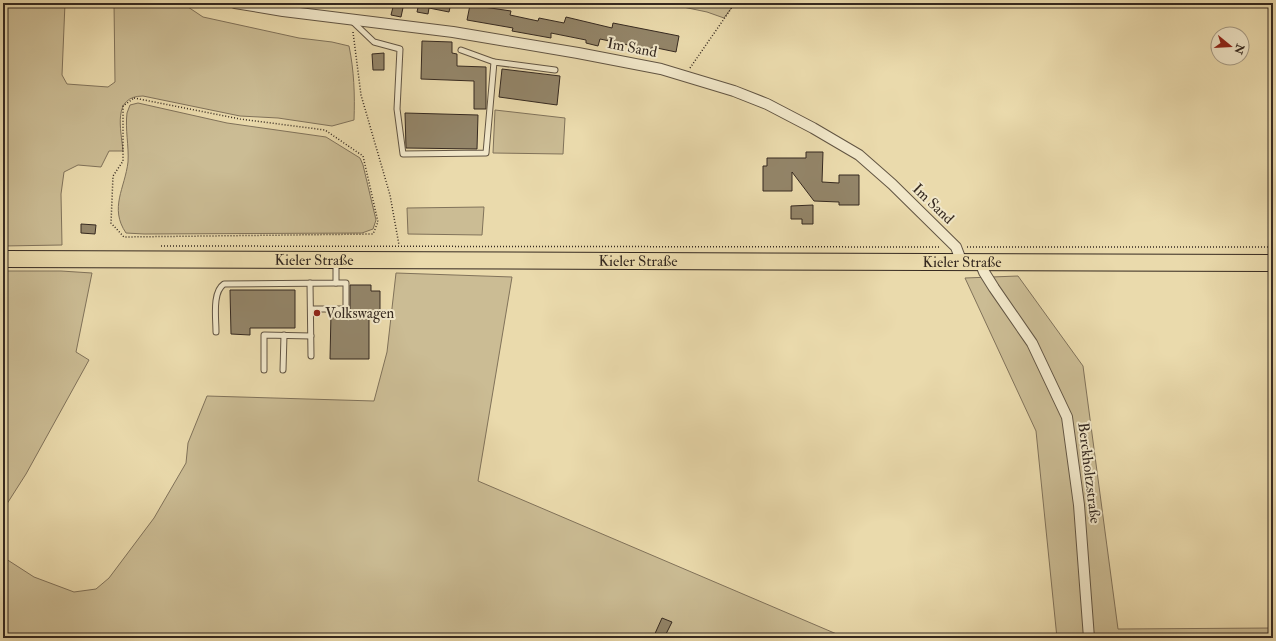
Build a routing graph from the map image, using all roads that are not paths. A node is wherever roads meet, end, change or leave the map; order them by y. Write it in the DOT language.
graph roads {
  1 [pos="235,3"];
  2 [pos="285,7"];
  3 [pos="352,20"];
  4 [pos="461,50"];
  5 [pos="494,62"];
  6 [pos="555,70"];
  7 [pos="3,259"];
  8 [pos="336,260"];
  9 [pos="962,262"];
  10 [pos="980,262"];
  11 [pos="1273,263"];
  12 [pos="310,283"];
  13 [pos="336,283"];
  14 [pos="311,308"];
  15 [pos="216,332"];
  16 [pos="284,335"];
  17 [pos="311,336"];
  18 [pos="311,356"];
  19 [pos="264,370"];
  20 [pos="283,370"];
  21 [pos="1089,638"];
  1 -- 2 [label="street, Im Sand"];
  2 -- 3 [label="street, Im Sand"];
  3 -- 5 [label="lane"];
  3 -- 9 [label="street, Im Sand"];
  4 -- 5 [label="lane"];
  5 -- 6 [label="lane"];
  7 -- 8 [label="main road, Kieler Straße"];
  8 -- 9 [label="main road, Kieler Straße"];
  8 -- 13 [label="lane"];
  9 -- 10 [label="main road, Kieler Straße"];
  10 -- 11 [label="main road, Kieler Straße"];
  10 -- 21 [label="street, Berckholtzstraße"];
  12 -- 13 [label="lane"];
  12 -- 14 [label="lane"];
  12 -- 15 [label="lane"];
  13 -- 14 [label="lane"];
  14 -- 17 [label="lane"];
  16 -- 17 [label="lane"];
  16 -- 19 [label="lane"];
  16 -- 20 [label="lane"];
  17 -- 18 [label="lane"];
}
